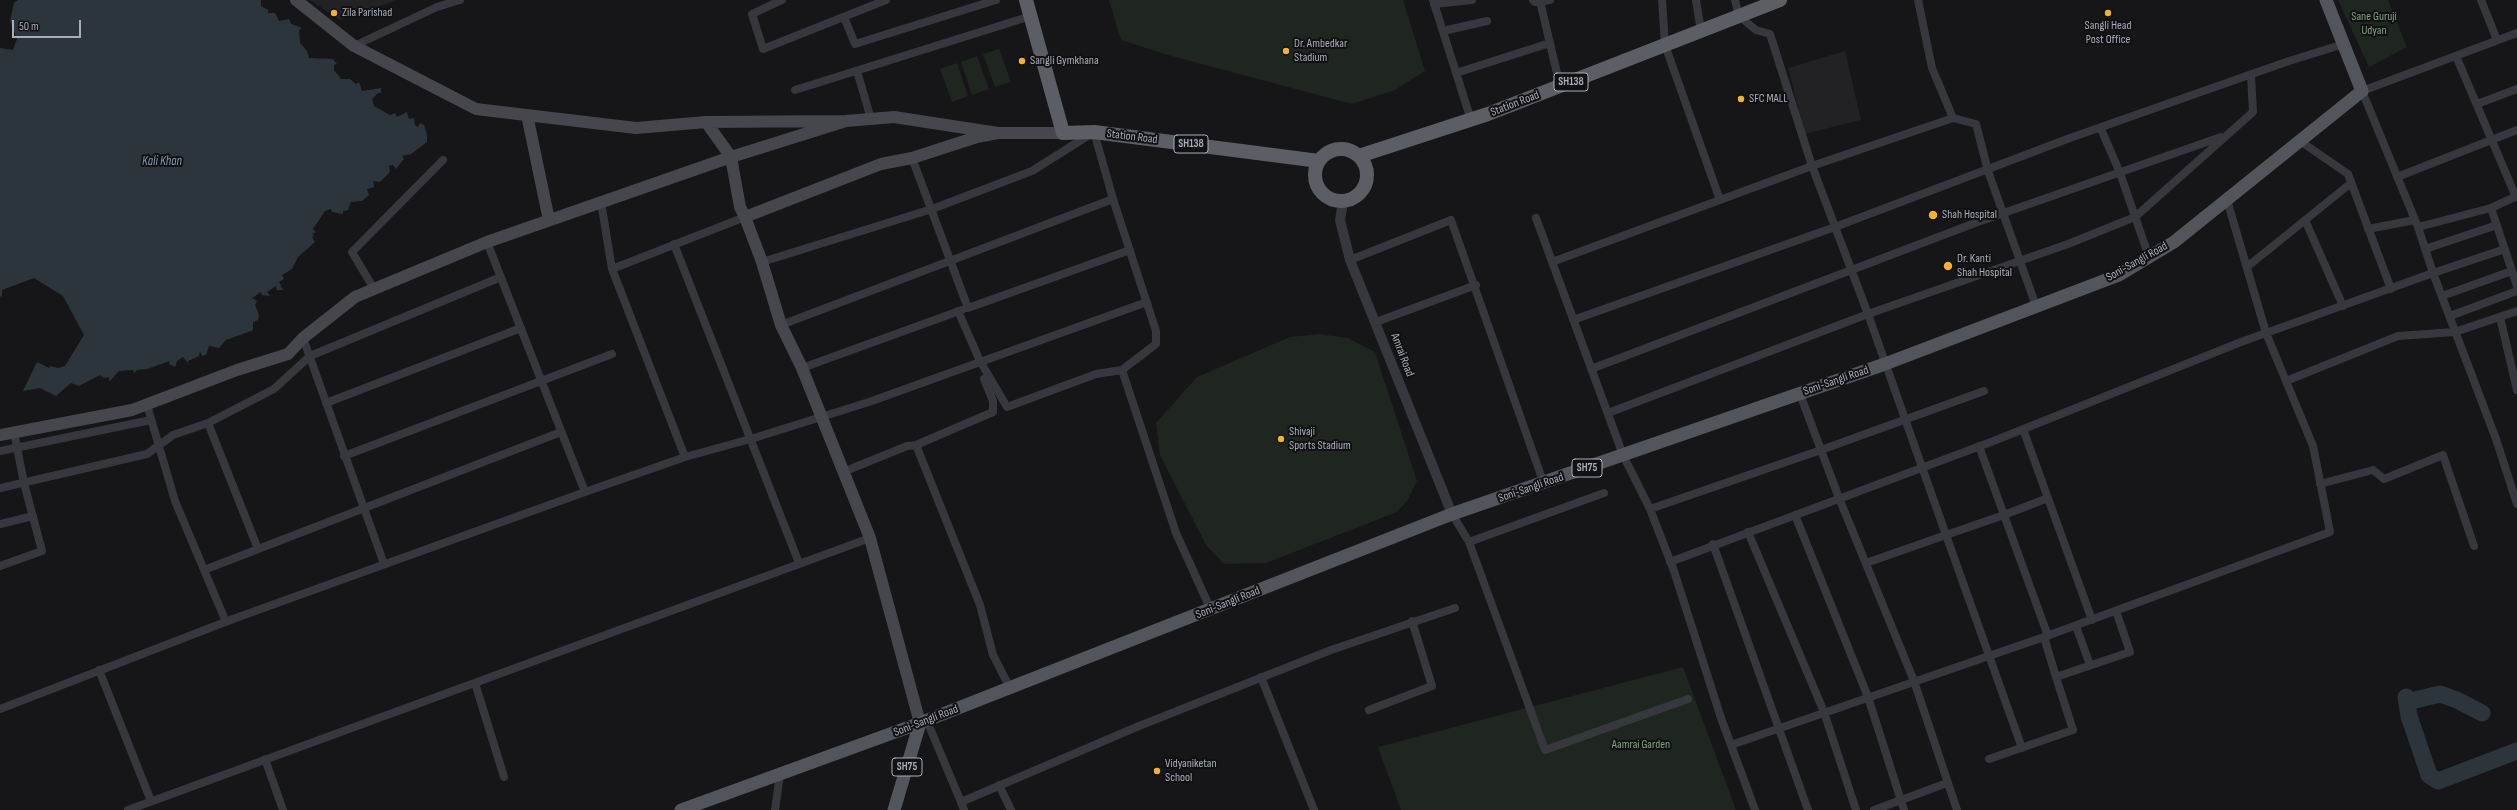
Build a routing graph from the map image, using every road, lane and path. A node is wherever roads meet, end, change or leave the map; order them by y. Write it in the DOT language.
graph roads {
  1 [pos="296,0"];
  2 [pos="460,0"];
  3 [pos="782,0"];
  4 [pos="886,0"];
  5 [pos="996,0"];
  6 [pos="1026,0"];
  7 [pos="1472,0"];
  8 [pos="1550,0"];
  9 [pos="1662,0"];
  10 [pos="1696,0"];
  11 [pos="1734,0"];
  12 [pos="1780,0"];
  13 [pos="1918,0"];
  14 [pos="2326,0"];
  15 [pos="2481,0"];
  16 [pos="1537,1"];
  17 [pos="1434,2"];
  18 [pos="1764,3"];
  19 [pos="844,16"];
  20 [pos="1031,16"];
  21 [pos="1739,16"];
  22 [pos="1487,21"];
  23 [pos="1443,31"];
  24 [pos="1701,31"];
  25 [pos="2517,33"];
  26 [pos="2497,40"];
  27 [pos="1550,43"];
  28 [pos="2344,44"];
  29 [pos="1665,45"];
  30 [pos="354,46"];
  31 [pos="2456,56"];
  32 [pos="857,71"];
  33 [pos="1456,73"];
  34 [pos="2251,75"];
  35 [pos="1560,86"];
  36 [pos="2517,88"];
  37 [pos="795,90"];
  38 [pos="2362,91"];
  39 [pos="2477,104"];
  40 [pos="526,115"];
  41 [pos="1953,118"];
  42 [pos="872,119"];
  43 [pos="1471,120"];
  44 [pos="846,121"];
  45 [pos="706,122"];
  46 [pos="2101,129"];
  47 [pos="2517,130"];
  48 [pos="1094,132"];
  49 [pos="998,133"];
  50 [pos="1063,133"];
  51 [pos="2226,136"];
  52 [pos="2492,139"];
  53 [pos="2300,141"];
  54 [pos="1359,156"];
  55 [pos="731,157"];
  56 [pos="912,158"];
  57 [pos="443,160"];
  58 [pos="1319,161"];
  59 [pos="1812,166"];
  60 [pos="1988,170"];
  61 [pos="2120,173"];
  62 [pos="2397,176"];
  63 [pos="2351,183"];
  64 [pos="2516,197"];
  65 [pos="1113,199"];
  66 [pos="1720,200"];
  67 [pos="2227,200"];
  68 [pos="601,202"];
  69 [pos="1343,202"];
  70 [pos="2491,208"];
  71 [pos="932,209"];
  72 [pos="2004,213"];
  73 [pos="745,217"];
  74 [pos="2135,217"];
  75 [pos="1536,218"];
  76 [pos="549,220"];
  77 [pos="2305,220"];
  78 [pos="2416,223"];
  79 [pos="2497,225"];
  80 [pos="1835,227"];
  81 [pos="2368,229"];
  82 [pos="487,242"];
  83 [pos="674,244"];
  84 [pos="2425,249"];
  85 [pos="2505,249"];
  86 [pos="1130,250"];
  87 [pos="2149,257"];
  88 [pos="951,260"];
  89 [pos="1350,260"];
  90 [pos="2020,261"];
  91 [pos="762,262"];
  92 [pos="1552,262"];
  93 [pos="2247,267"];
  94 [pos="612,269"];
  95 [pos="1852,270"];
  96 [pos="2512,272"];
  97 [pos="2433,274"];
  98 [pos="501,277"];
  99 [pos="1476,285"];
  100 [pos="2517,286"];
  101 [pos="374,289"];
  102 [pos="2391,289"];
  103 [pos="2517,291"];
  104 [pos="2442,296"];
  105 [pos="1148,302"];
  106 [pos="2036,306"];
  107 [pos="2343,306"];
  108 [pos="968,308"];
  109 [pos="2517,311"];
  110 [pos="958,312"];
  111 [pos="1868,314"];
  112 [pos="2450,316"];
  113 [pos="2500,317"];
  114 [pos="1573,320"];
  115 [pos="1376,322"];
  116 [pos="782,325"];
  117 [pos="521,328"];
  118 [pos="2455,332"];
  119 [pos="2266,333"];
  120 [pos="303,338"];
  121 [pos="612,354"];
  122 [pos="310,356"];
  123 [pos="980,361"];
  124 [pos="1885,364"];
  125 [pos="802,368"];
  126 [pos="1591,369"];
  127 [pos="1122,370"];
  128 [pos="541,379"];
  129 [pos="2286,381"];
  130 [pos="2517,390"];
  131 [pos="1984,391"];
  132 [pos="1800,394"];
  133 [pos="326,403"];
  134 [pos="147,405"];
  135 [pos="1608,414"];
  136 [pos="820,416"];
  137 [pos="152,420"];
  138 [pos="1905,420"];
  139 [pos="208,422"];
  140 [pos="2023,430"];
  141 [pos="14,432"];
  142 [pos="562,432"];
  143 [pos="0,435"];
  144 [pos="749,439"];
  145 [pos="160,444"];
  146 [pos="916,445"];
  147 [pos="1980,446"];
  148 [pos="17,447"];
  149 [pos="1821,450"];
  150 [pos="0,451"];
  151 [pos="1623,455"];
  152 [pos="344,456"];
  153 [pos="685,457"];
  154 [pos="1922,467"];
  155 [pos="843,472"];
  156 [pos="24,483"];
  157 [pos="1544,484"];
  158 [pos="2320,484"];
  159 [pos="0,488"];
  160 [pos="585,492"];
  161 [pos="1604,493"];
  162 [pos="1839,498"];
  163 [pos="2048,498"];
  164 [pos="2517,504"];
  165 [pos="364,508"];
  166 [pos="1650,509"];
  167 [pos="1452,514"];
  168 [pos="1795,515"];
  169 [pos="2004,515"];
  170 [pos="33,516"];
  171 [pos="0,524"];
  172 [pos="1748,532"];
  173 [pos="1946,535"];
  174 [pos="870,538"];
  175 [pos="1469,542"];
  176 [pos="1713,544"];
  177 [pos="2474,546"];
  178 [pos="258,549"];
  179 [pos="1670,562"];
  180 [pos="1866,563"];
  181 [pos="384,564"];
  182 [pos="800,564"];
  183 [pos="0,566"];
  184 [pos="204,570"];
  185 [pos="1455,608"];
  186 [pos="1211,610"];
  187 [pos="2116,611"];
  188 [pos="2092,620"];
  189 [pos="1412,621"];
  190 [pos="226,622"];
  191 [pos="2076,626"];
  192 [pos="2046,637"];
  193 [pos="1990,655"];
  194 [pos="2090,665"];
  195 [pos="99,670"];
  196 [pos="1261,677"];
  197 [pos="2056,677"];
  198 [pos="1914,681"];
  199 [pos="475,683"];
  200 [pos="1010,688"];
  201 [pos="1868,697"];
  202 [pos="1688,699"];
  203 [pos="0,709"];
  204 [pos="1369,710"];
  205 [pos="1824,712"];
  206 [pos="924,722"];
  207 [pos="1780,728"];
  208 [pos="1731,745"];
  209 [pos="2022,748"];
  210 [pos="265,759"];
  211 [pos="1989,759"];
  212 [pos="780,774"];
  213 [pos="504,777"];
  214 [pos="1947,783"];
  215 [pos="999,785"];
  216 [pos="1901,800"];
  217 [pos="151,801"];
  218 [pos="961,802"];
  219 [pos="707,805"];
  220 [pos="128,810"];
  221 [pos="283,810"];
  222 [pos="681,810"];
  223 [pos="775,810"];
  224 [pos="894,810"];
  225 [pos="964,810"];
  226 [pos="1012,810"];
  227 [pos="1314,810"];
  228 [pos="1755,810"];
  229 [pos="1808,810"];
  230 [pos="1856,810"];
  231 [pos="1874,810"];
  232 [pos="1904,810"];
  233 [pos="1957,810"];
  1 -- 30 [label="main road"];
  2 -- 30 [label="street"];
  3 -- 19 [label="street"];
  4 -- 19 [label="street"];
  5 -- 19 [label="street"];
  6 -- 20 [label="highway"];
  7 -- 17 [label="street"];
  8 -- 16 [label="street"];
  9 -- 29 [label="street"];
  10 -- 24 [label="street"];
  11 -- 21 [label="street"];
  12 -- 18 [label="highway, Station Road / SH138"];
  13 -- 41 [label="street"];
  14 -- 28 [label="main road"];
  15 -- 26 [label="street"];
  16 -- 27 [label="street"];
  17 -- 23 [label="street"];
  18 -- 21 [label="highway, Station Road / SH138"];
  20 -- 32 [label="street"];
  20 -- 50 [label="highway"];
  21 -- 24 [label="highway, Station Road / SH138"];
  21 -- 59 [label="street"];
  22 -- 23 [label="street"];
  23 -- 33 [label="street"];
  24 -- 29 [label="highway, Station Road / SH138"];
  25 -- 26 [label="street"];
  26 -- 31 [label="street"];
  27 -- 33 [label="street"];
  27 -- 35 [label="street"];
  28 -- 34 [label="street"];
  28 -- 38 [label="main road"];
  29 -- 35 [label="highway, Station Road / SH138"];
  29 -- 66 [label="street"];
  30 -- 40 [label="main road"];
  31 -- 38 [label="street"];
  31 -- 39 [label="street"];
  32 -- 37 [label="street"];
  32 -- 42 [label="street"];
  33 -- 43 [label="street"];
  34 -- 46 [label="street"];
  34 -- 51 [label="street"];
  35 -- 43 [label="highway, Station Road / SH138"];
  36 -- 39 [label="street"];
  38 -- 53 [label="main road, Soni-Sangli Road / SH75"];
  38 -- 62 [label="street"];
  39 -- 52 [label="street"];
  40 -- 45 [label="main road"];
  40 -- 76 [label="main road"];
  41 -- 59 [label="street"];
  41 -- 60 [label="street"];
  42 -- 44 [label="main road"];
  42 -- 49 [label="main road"];
  43 -- 54 [label="highway, Station Road / SH138"];
  44 -- 45 [label="main road"];
  44 -- 55 [label="main road"];
  45 -- 55 [label="main road"];
  46 -- 60 [label="street"];
  46 -- 61 [label="street"];
  47 -- 52 [label="street"];
  48 -- 50 [label="highway, Station Road / SH138"];
  48 -- 58 [label="highway, Station Road / SH138"];
  48 -- 65 [label="street"];
  48 -- 71 [label="street"];
  49 -- 50 [label="main road"];
  49 -- 56 [label="main road"];
  51 -- 61 [label="street"];
  51 -- 74 [label="street"];
  52 -- 62 [label="street"];
  52 -- 64 [label="street"];
  53 -- 63 [label="street"];
  53 -- 67 [label="main road, Soni-Sangli Road / SH75"];
  54 -- 58 [label="highway"];
  54 -- 69 [label="highway"];
  55 -- 68 [label="main road"];
  55 -- 73 [label="main road"];
  56 -- 71 [label="street"];
  56 -- 73 [label="main road"];
  57 -- 101 [label="street"];
  58 -- 69 [label="highway"];
  59 -- 66 [label="street"];
  59 -- 80 [label="street"];
  60 -- 72 [label="street"];
  60 -- 80 [label="street"];
  61 -- 72 [label="street"];
  61 -- 74 [label="street"];
  62 -- 78 [label="street"];
  63 -- 77 [label="street"];
  63 -- 81 [label="street"];
  64 -- 70 [label="street"];
  65 -- 86 [label="street"];
  65 -- 88 [label="street"];
  66 -- 92 [label="street"];
  67 -- 87 [label="main road, Soni-Sangli Road / SH75"];
  67 -- 93 [label="street"];
  68 -- 76 [label="main road"];
  68 -- 94 [label="street"];
  69 -- 89 [label="street, Amrai Road"];
  70 -- 78 [label="street"];
  70 -- 79 [label="street"];
  71 -- 88 [label="street"];
  71 -- 91 [label="street"];
  72 -- 90 [label="street"];
  72 -- 95 [label="street"];
  73 -- 83 [label="street"];
  73 -- 91 [label="main road"];
  74 -- 87 [label="street"];
  74 -- 90 [label="street"];
  75 -- 92 [label="street"];
  76 -- 82 [label="main road"];
  77 -- 93 [label="street"];
  77 -- 107 [label="street"];
  78 -- 81 [label="street"];
  78 -- 84 [label="street"];
  79 -- 84 [label="street"];
  79 -- 85 [label="street"];
  80 -- 95 [label="street"];
  80 -- 114 [label="street"];
  81 -- 102 [label="street"];
  82 -- 98 [label="street"];
  82 -- 101 [label="main road"];
  83 -- 94 [label="street"];
  83 -- 144 [label="street"];
  84 -- 97 [label="street"];
  85 -- 96 [label="street"];
  85 -- 97 [label="street"];
  86 -- 105 [label="street"];
  86 -- 108 [label="street"];
  87 -- 106 [label="main road, Soni-Sangli Road / SH75"];
  88 -- 108 [label="street"];
  88 -- 116 [label="street"];
  89 -- 99 [label="street"];
  89 -- 115 [label="street, Amrai Road"];
  90 -- 106 [label="street"];
  90 -- 111 [label="street"];
  91 -- 116 [label="main road"];
  92 -- 114 [label="street"];
  93 -- 119 [label="street"];
  94 -- 153 [label="street"];
  95 -- 111 [label="street"];
  95 -- 126 [label="street"];
  96 -- 100 [label="street"];
  96 -- 104 [label="street"];
  97 -- 102 [label="street"];
  97 -- 104 [label="street"];
  98 -- 117 [label="street"];
  98 -- 122 [label="street"];
  99 -- 115 [label="street"];
  99 -- 157 [label="street"];
  101 -- 120 [label="main road"];
  102 -- 107 [label="street"];
  103 -- 112 [label="street"];
  104 -- 112 [label="street"];
  105 -- 123 [label="street"];
  105 -- 127 [label="street"];
  106 -- 124 [label="main road, Soni-Sangli Road / SH75"];
  107 -- 119 [label="street"];
  108 -- 110 [label="street"];
  109 -- 113 [label="street"];
  110 -- 123 [label="street"];
  110 -- 125 [label="street"];
  111 -- 124 [label="street"];
  111 -- 135 [label="street"];
  112 -- 118 [label="street"];
  113 -- 118 [label="street"];
  113 -- 130 [label="street"];
  114 -- 126 [label="street"];
  115 -- 167 [label="street, Amrai Road"];
  116 -- 125 [label="main road"];
  117 -- 128 [label="street"];
  117 -- 133 [label="street"];
  118 -- 129 [label="street"];
  118 -- 164 [label="street"];
  119 -- 129 [label="street"];
  119 -- 140 [label="street"];
  120 -- 122 [label="street"];
  120 -- 134 [label="main road"];
  121 -- 128 [label="street"];
  122 -- 133 [label="street"];
  122 -- 139 [label="street"];
  123 -- 127 [label="street"];
  123 -- 136 [label="street"];
  123 -- 146 [label="street"];
  124 -- 132 [label="main road, Soni-Sangli Road / SH75"];
  124 -- 138 [label="street"];
  125 -- 136 [label="main road"];
  126 -- 135 [label="street"];
  127 -- 186 [label="street"];
  128 -- 142 [label="street"];
  128 -- 152 [label="street"];
  129 -- 158 [label="street"];
  131 -- 138 [label="street"];
  132 -- 149 [label="street"];
  132 -- 151 [label="main road, Soni-Sangli Road / SH75"];
  133 -- 152 [label="street"];
  134 -- 137 [label="street"];
  134 -- 141 [label="main road"];
  135 -- 151 [label="street"];
  136 -- 144 [label="street"];
  136 -- 155 [label="main road"];
  137 -- 145 [label="street"];
  137 -- 148 [label="street"];
  138 -- 149 [label="street"];
  138 -- 154 [label="street"];
  139 -- 145 [label="street"];
  139 -- 178 [label="street"];
  140 -- 147 [label="street"];
  140 -- 163 [label="street"];
  141 -- 143 [label="main road"];
  141 -- 148 [label="street"];
  142 -- 160 [label="street"];
  142 -- 165 [label="street"];
  144 -- 153 [label="street"];
  144 -- 182 [label="street"];
  145 -- 156 [label="street"];
  145 -- 184 [label="street"];
  146 -- 155 [label="street"];
  146 -- 200 [label="street"];
  147 -- 154 [label="street"];
  147 -- 169 [label="street"];
  148 -- 150 [label="street"];
  148 -- 156 [label="street"];
  149 -- 162 [label="street"];
  149 -- 166 [label="street"];
  151 -- 157 [label="main road, Soni-Sangli Road / SH75"];
  151 -- 166 [label="street"];
  152 -- 165 [label="street"];
  153 -- 160 [label="street"];
  154 -- 162 [label="street"];
  154 -- 173 [label="street"];
  155 -- 174 [label="main road"];
  156 -- 159 [label="street"];
  156 -- 170 [label="street"];
  157 -- 167 [label="main road, Soni-Sangli Road / SH75"];
  158 -- 177 [label="street"];
  158 -- 187 [label="street"];
  160 -- 181 [label="street"];
  161 -- 175 [label="street"];
  162 -- 168 [label="street"];
  162 -- 180 [label="street"];
  163 -- 169 [label="street"];
  163 -- 188 [label="street"];
  165 -- 178 [label="street"];
  165 -- 181 [label="street"];
  166 -- 179 [label="street"];
  167 -- 175 [label="street"];
  167 -- 186 [label="main road, Soni-Sangli Road / SH75"];
  168 -- 172 [label="street"];
  168 -- 201 [label="street"];
  169 -- 173 [label="street"];
  169 -- 192 [label="street"];
  170 -- 171 [label="street"];
  170 -- 183 [label="street"];
  172 -- 176 [label="street"];
  172 -- 205 [label="street"];
  173 -- 180 [label="street"];
  173 -- 193 [label="street"];
  174 -- 182 [label="street"];
  174 -- 206 [label="main road"];
  175 -- 202 [label="street"];
  176 -- 179 [label="street"];
  176 -- 207 [label="street"];
  178 -- 184 [label="street"];
  179 -- 208 [label="street"];
  180 -- 198 [label="street"];
  181 -- 190 [label="street"];
  182 -- 199 [label="street"];
  184 -- 190 [label="street"];
  185 -- 189 [label="street"];
  186 -- 200 [label="main road, Soni-Sangli Road / SH75"];
  187 -- 188 [label="street"];
  187 -- 194 [label="street"];
  188 -- 191 [label="street"];
  189 -- 196 [label="street"];
  189 -- 204 [label="street"];
  190 -- 195 [label="street"];
  191 -- 192 [label="street"];
  191 -- 194 [label="street"];
  192 -- 193 [label="street"];
  192 -- 197 [label="street"];
  193 -- 198 [label="street"];
  193 -- 209 [label="street"];
  194 -- 197 [label="street"];
  195 -- 203 [label="street"];
  195 -- 217 [label="street"];
  196 -- 215 [label="street"];
  196 -- 227 [label="street"];
  197 -- 209 [label="street"];
  198 -- 201 [label="street"];
  198 -- 214 [label="street"];
  199 -- 210 [label="street"];
  199 -- 213 [label="street"];
  200 -- 206 [label="main road, Soni-Sangli Road / SH75"];
  201 -- 205 [label="street"];
  201 -- 216 [label="street"];
  205 -- 207 [label="street"];
  205 -- 230 [label="street"];
  206 -- 212 [label="main road, Soni-Sangli Road / SH75"];
  206 -- 218 [label="street"];
  206 -- 224 [label="main road, SH75"];
  207 -- 208 [label="street"];
  207 -- 229 [label="street"];
  208 -- 228 [label="street"];
  209 -- 211 [label="street"];
  210 -- 217 [label="street"];
  210 -- 221 [label="street"];
  212 -- 219 [label="main road, Soni-Sangli Road / SH75"];
  212 -- 223 [label="street"];
  214 -- 216 [label="street"];
  214 -- 233 [label="street"];
  215 -- 218 [label="street"];
  215 -- 226 [label="street"];
  216 -- 231 [label="street"];
  216 -- 232 [label="street"];
  217 -- 220 [label="street"];
  218 -- 225 [label="street"];
  219 -- 222 [label="main road, Soni-Sangli Road / SH75"];
}
